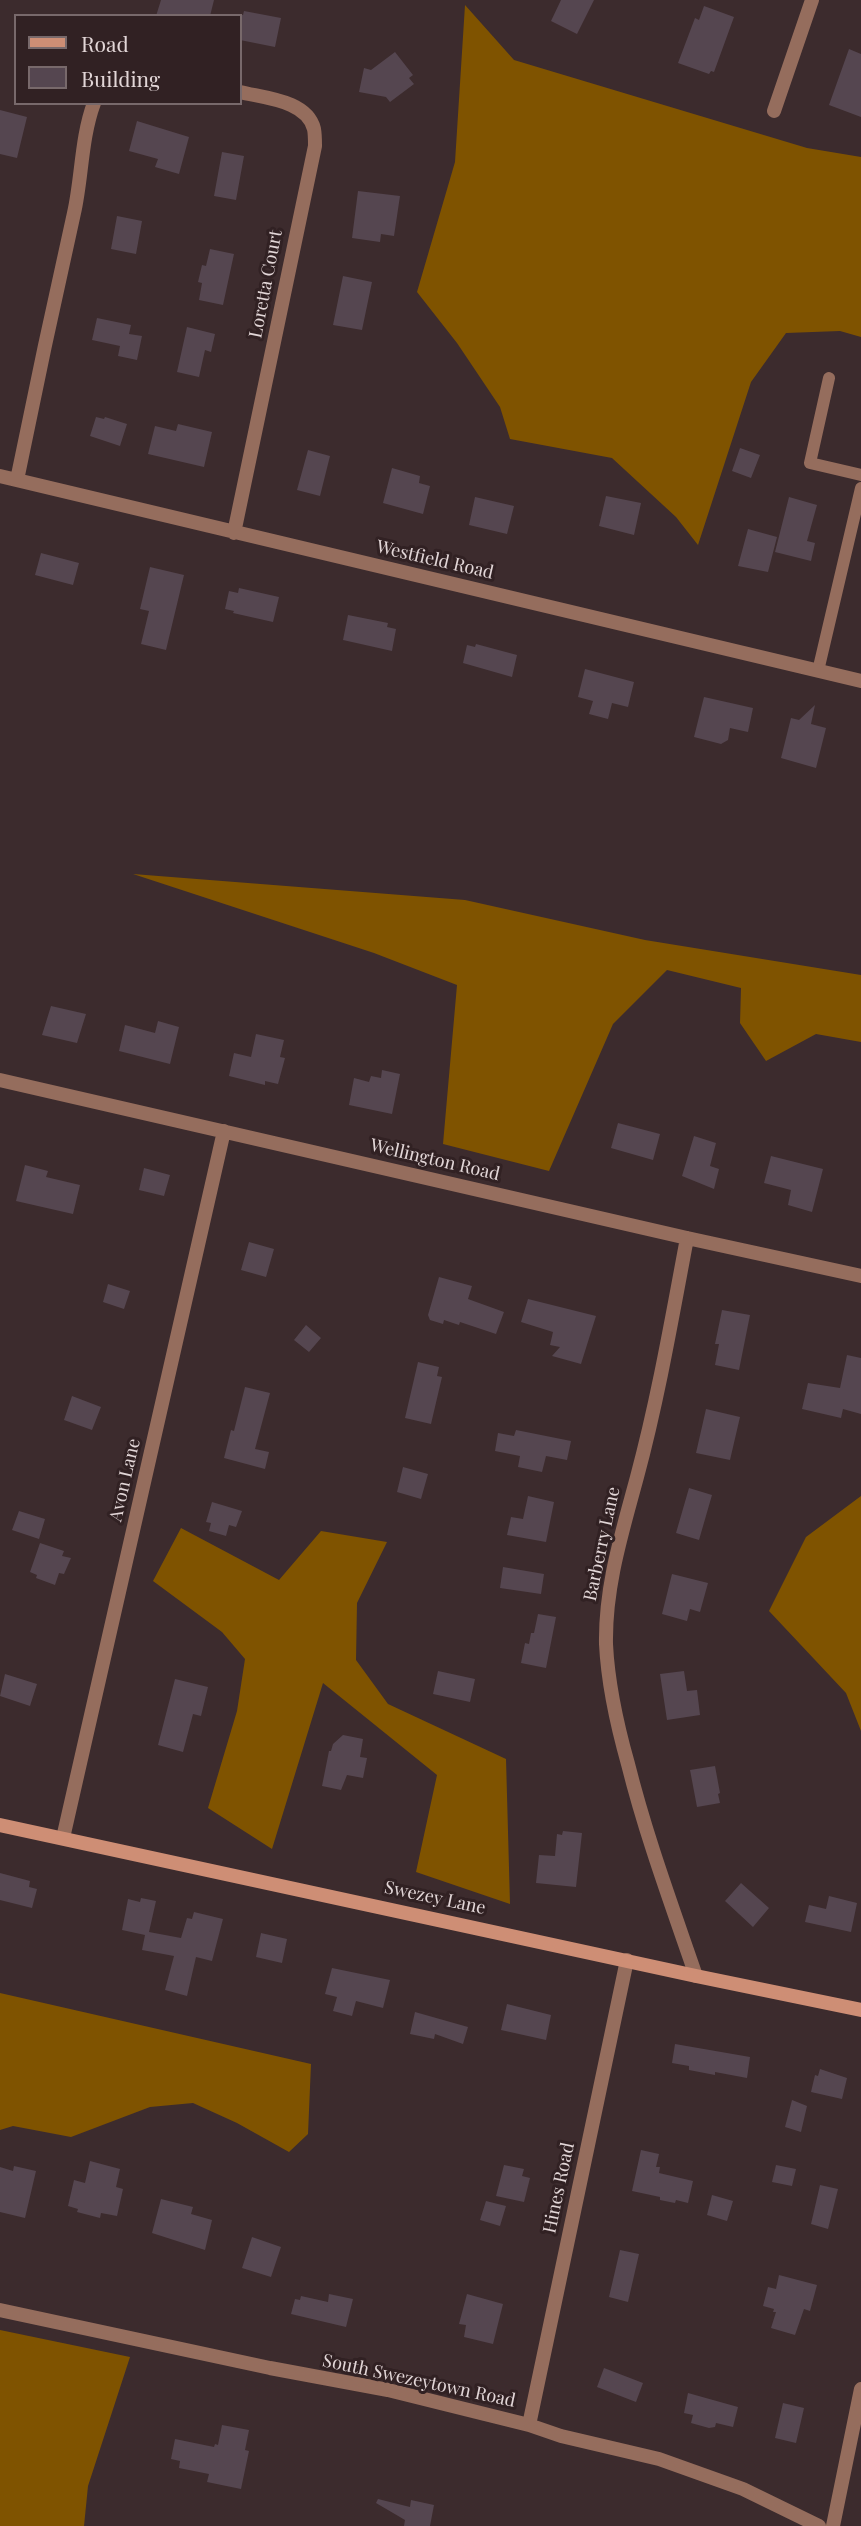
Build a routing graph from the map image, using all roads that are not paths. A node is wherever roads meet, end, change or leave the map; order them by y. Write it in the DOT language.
graph roads {
  1 [pos="812,0"];
  2 [pos="242,92"];
  3 [pos="94,105"];
  4 [pos="774,111"];
  5 [pos="829,378"];
  6 [pos="861,475"];
  7 [pos="0,476"];
  8 [pos="18,480"];
  9 [pos="861,488"];
  10 [pos="234,533"];
  11 [pos="818,671"];
  12 [pos="861,681"];
  13 [pos="0,1080"];
  14 [pos="224,1131"];
  15 [pos="687,1238"];
  16 [pos="861,1276"];
  17 [pos="0,1825"];
  18 [pos="64,1838"];
  19 [pos="628,1960"];
  20 [pos="696,1976"];
  21 [pos="861,2010"];
  22 [pos="0,2310"];
  23 [pos="861,2389"];
  24 [pos="529,2425"];
  25 [pos="813,2525"];
  26 [pos="833,2526"];
  1 -- 4 [label="street"];
  2 -- 10 [label="street, Loretta Court"];
  3 -- 8 [label="street"];
  5 -- 6 [label="lane"];
  7 -- 8 [label="street, Westfield Road"];
  8 -- 10 [label="street, Westfield Road"];
  9 -- 11 [label="lane"];
  10 -- 11 [label="street, Westfield Road"];
  11 -- 12 [label="street, Westfield Road"];
  13 -- 14 [label="street, Wellington Road"];
  14 -- 15 [label="street, Wellington Road"];
  14 -- 18 [label="street, Avon Lane"];
  15 -- 16 [label="street, Wellington Road"];
  15 -- 20 [label="street, Barberry Lane"];
  17 -- 18 [label="street, Swezey Lane"];
  18 -- 19 [label="street, Swezey Lane"];
  19 -- 20 [label="street, Swezey Lane"];
  19 -- 24 [label="street, Hines Road"];
  20 -- 21 [label="street, Swezey Lane"];
  22 -- 24 [label="street, South Swezeytown Road"];
  23 -- 26 [label="street"];
  24 -- 25 [label="street, South Swezeytown Road"];
}
